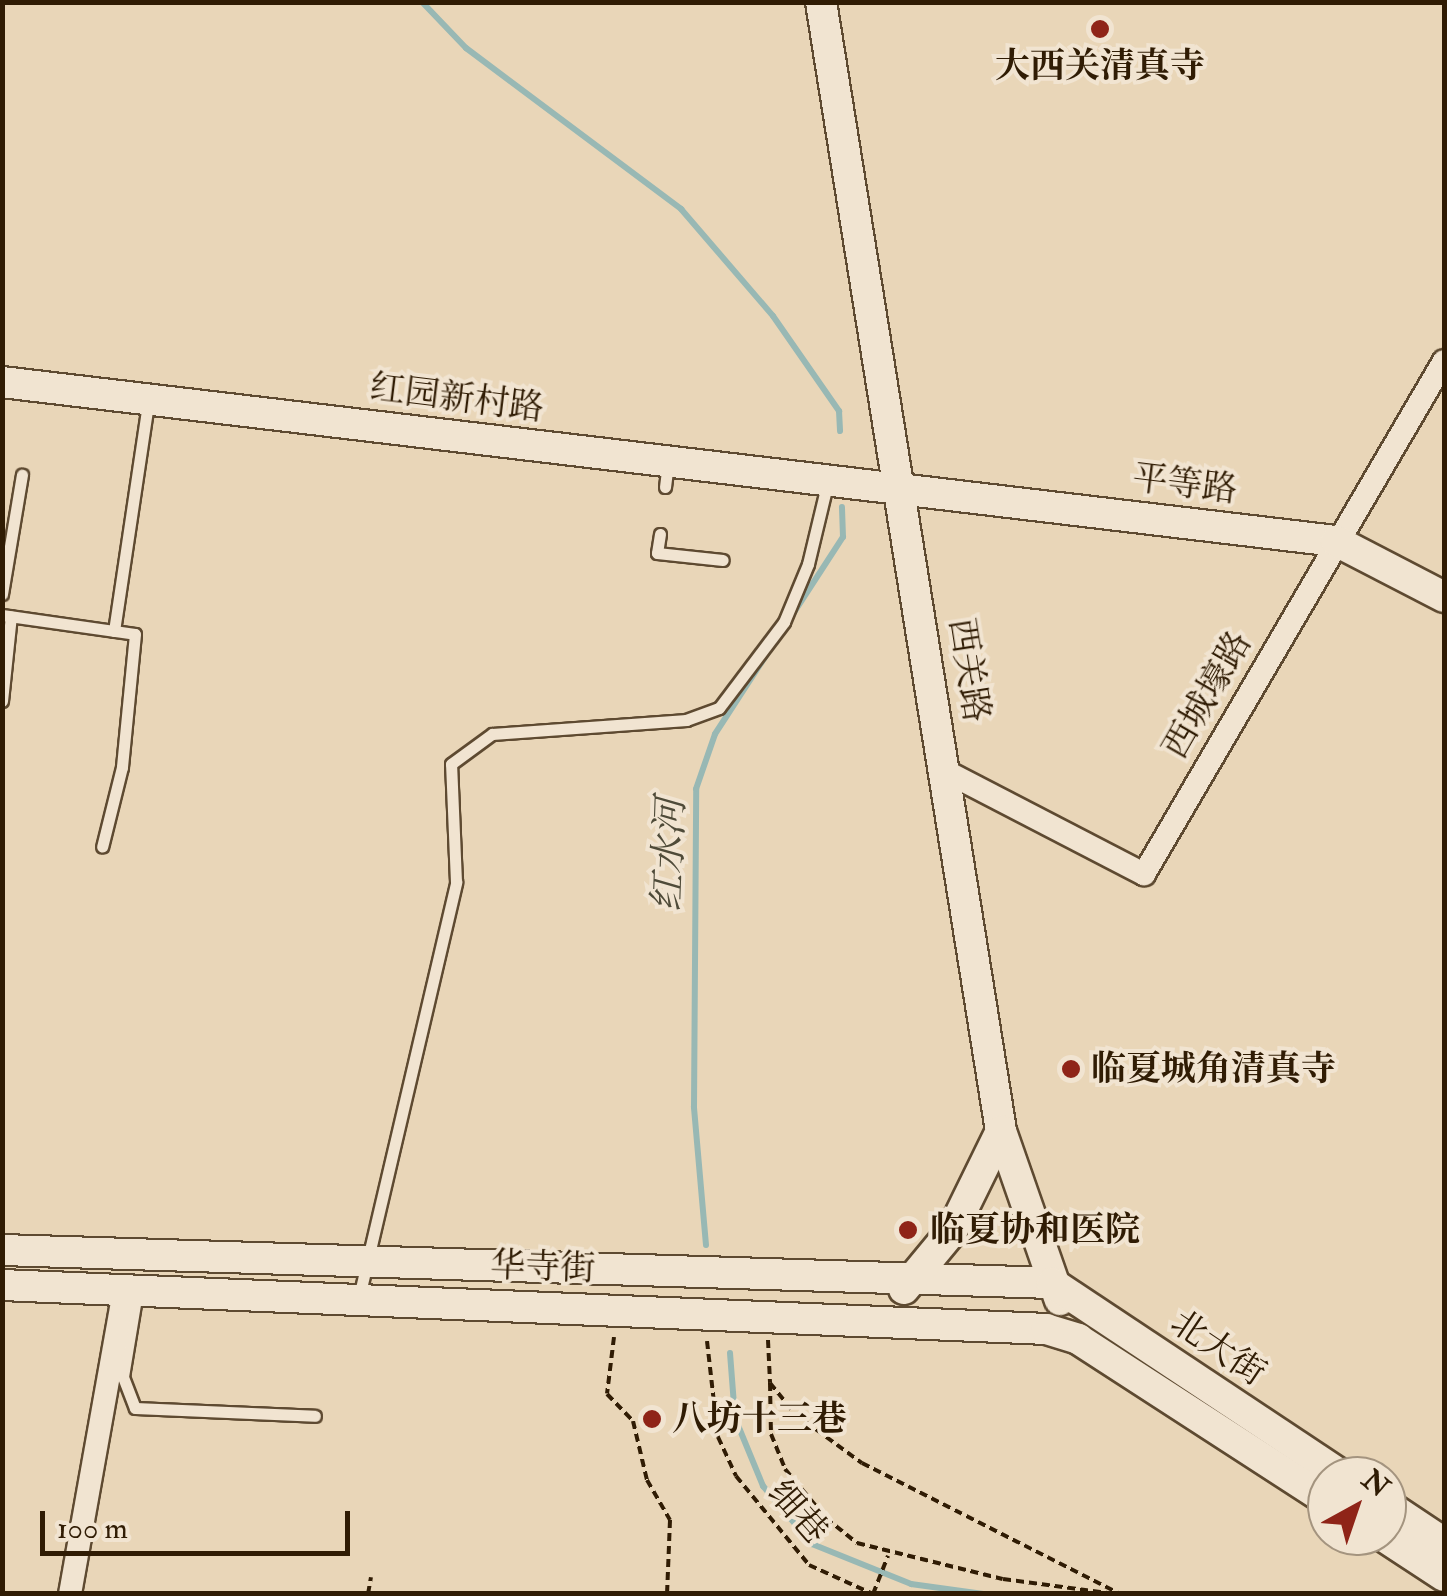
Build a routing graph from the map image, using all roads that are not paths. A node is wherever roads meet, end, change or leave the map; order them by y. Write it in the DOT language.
graph roads {
  1 [pos="821,2"];
  2 [pos="1444,361"];
  3 [pos="2,382"];
  4 [pos="148,399"];
  5 [pos="22,474"];
  6 [pos="829,479"];
  7 [pos="904,488"];
  8 [pos="660,534"];
  9 [pos="1336,541"];
  10 [pos="723,560"];
  11 [pos="2,594"];
  12 [pos="1444,598"];
  13 [pos="7,615"];
  14 [pos="114,631"];
  15 [pos="2,701"];
  16 [pos="947,772"];
  17 [pos="102,846"];
  18 [pos="1001,1131"];
  19 [pos="2,1250"];
  20 [pos="910,1279"];
  21 [pos="1052,1283"];
  22 [pos="2,1286"];
  23 [pos="131,1292"];
  24 [pos="359,1298"];
  25 [pos="886,1318"];
  26 [pos="1078,1338"];
  27 [pos="316,1416"];
  28 [pos="1313,1456"];
  29 [pos="1307,1487"];
  30 [pos="1407,1518"];
  31 [pos="1444,1543"];
  32 [pos="1407,1552"];
  33 [pos="1444,1576"];
  34 [pos="70,1594"];
  1 -- 7 [label="main road, 西关路"];
  2 -- 9 [label="street, 西城壕路"];
  3 -- 4 [label="main road, 红园新村路"];
  4 -- 6 [label="main road, 红园新村路"];
  4 -- 14 [label="lane"];
  5 -- 11 [label="lane"];
  6 -- 7 [label="main road, 红园新村路"];
  6 -- 24 [label="lane"];
  7 -- 9 [label="main road, 平等路"];
  7 -- 16 [label="main road, 西关路"];
  8 -- 10 [label="lane"];
  9 -- 12 [label="main road, 平等路"];
  9 -- 16 [label="street, 西城壕路"];
  13 -- 14 [label="lane"];
  13 -- 15 [label="lane"];
  14 -- 17 [label="lane"];
  16 -- 18 [label="main road, 西关路"];
  18 -- 20 [label="main road"];
  18 -- 21 [label="main road, 西关路"];
  19 -- 20 [label="main road, 华寺街"];
  20 -- 21 [label="main road, 华寺街"];
  20 -- 25 [label="main road"];
  21 -- 26 [label="main road, 西关路"];
  21 -- 28 [label="main road, 北大街"];
  22 -- 23 [label="main road, 华寺街"];
  23 -- 24 [label="main road, 华寺街"];
  23 -- 27 [label="lane"];
  23 -- 34 [label="street"];
  24 -- 25 [label="main road, 华寺街"];
  25 -- 26 [label="main road, 华寺街"];
  26 -- 29 [label="main road, 北大街"];
  30 -- 31 [label="main road"];
  32 -- 33 [label="main road"];
}
